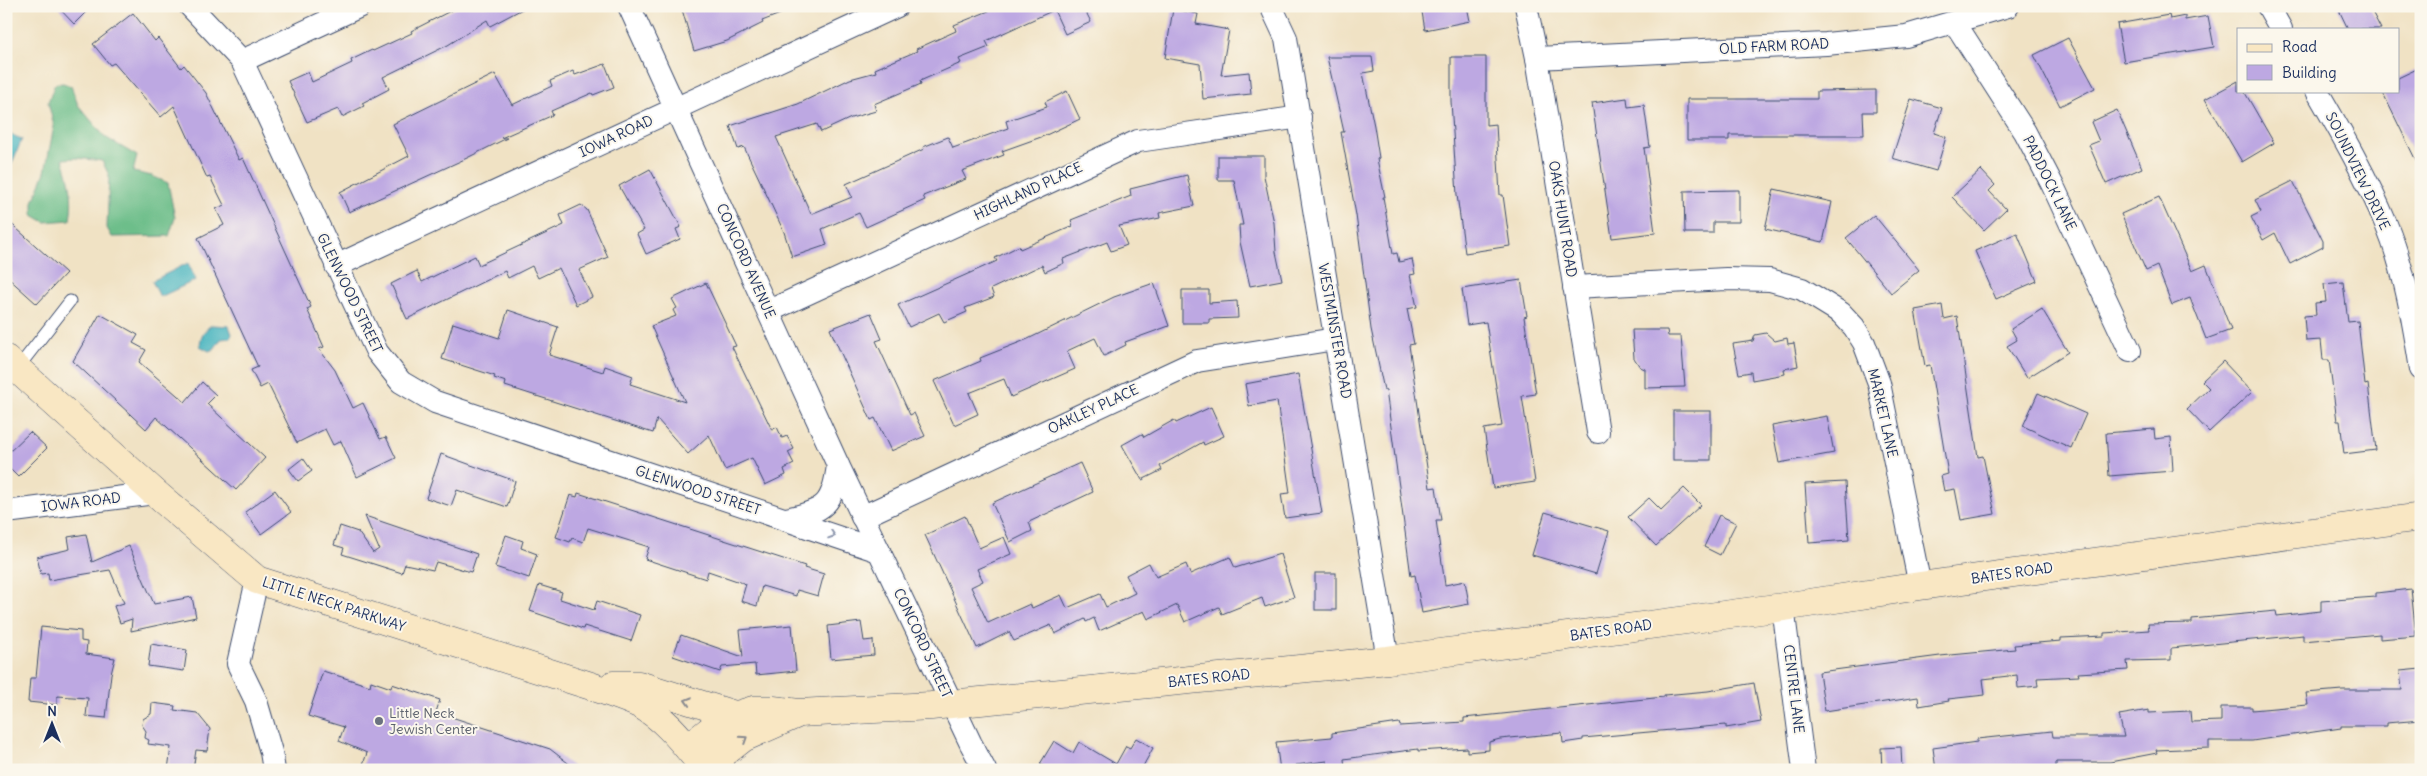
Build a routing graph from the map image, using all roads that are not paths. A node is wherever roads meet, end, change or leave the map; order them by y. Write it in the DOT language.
graph roads {
  1 [pos="190,6"];
  2 [pos="360,6"];
  3 [pos="629,6"];
  4 [pos="897,6"];
  5 [pos="1271,6"];
  6 [pos="1526,6"];
  7 [pos="2008,6"];
  8 [pos="2268,6"];
  9 [pos="1955,23"];
  10 [pos="2280,28"];
  11 [pos="1537,58"];
  12 [pos="242,61"];
  13 [pos="2318,92"];
  14 [pos="676,108"];
  15 [pos="1300,117"];
  16 [pos="336,266"];
  17 [pos="1574,287"];
  18 [pos="70,301"];
  19 [pos="769,311"];
  20 [pos="1335,338"];
  21 [pos="2130,351"];
  22 [pos="12,364"];
  23 [pos="2421,369"];
  24 [pos="1598,432"];
  25 [pos="838,465"];
  26 [pos="155,493"];
  27 [pos="6,512"];
  28 [pos="862,516"];
  29 [pos="2421,517"];
  30 [pos="786,519"];
  31 [pos="879,551"];
  32 [pos="257,580"];
  33 [pos="1920,586"];
  34 [pos="1783,607"];
  35 [pos="1388,660"];
  36 [pos="591,686"];
  37 [pos="952,704"];
  38 [pos="799,713"];
  39 [pos="735,714"];
  40 [pos="700,762"];
  41 [pos="274,770"];
  42 [pos="985,770"];
  43 [pos="1804,770"];
  1 -- 12 [label="street, GLENWOOD STREET"];
  2 -- 12 [label="street"];
  3 -- 14 [label="street, CONCORD AVENUE"];
  4 -- 14 [label="street, IOWA ROAD"];
  5 -- 15 [label="street, WESTMINSTER ROAD"];
  6 -- 11 [label="street, OAKS HUNT ROAD"];
  7 -- 9 [label="street, OLD FARM ROAD"];
  8 -- 10 [label="street"];
  9 -- 11 [label="street, OLD FARM ROAD"];
  9 -- 21 [label="street, PADDOCK LANE"];
  11 -- 17 [label="street, OAKS HUNT ROAD"];
  12 -- 16 [label="street, GLENWOOD STREET"];
  13 -- 23 [label="street, SOUNDVIEW DRIVE"];
  14 -- 16 [label="street, IOWA ROAD"];
  14 -- 19 [label="street, CONCORD AVENUE"];
  15 -- 19 [label="street, HIGHLAND PLACE"];
  15 -- 20 [label="street, WESTMINSTER ROAD"];
  16 -- 30 [label="street, GLENWOOD STREET"];
  17 -- 24 [label="street, OAKS HUNT ROAD"];
  17 -- 33 [label="street, MARKET LANE"];
  18 -- 22 [label="lane"];
  19 -- 25 [label="street, CONCORD AVENUE"];
  20 -- 28 [label="street, OAKLEY PLACE"];
  20 -- 35 [label="street, WESTMINSTER ROAD"];
  22 -- 26 [label="street, LITTLE NECK PARKWAY"];
  25 -- 28 [label="street, CONCORD AVENUE"];
  25 -- 30 [label="street"];
  26 -- 27 [label="street, IOWA ROAD"];
  26 -- 32 [label="street, LITTLE NECK PARKWAY"];
  28 -- 31 [label="street, CONCORD STREET"];
  29 -- 33 [label="street, BATES ROAD"];
  30 -- 31 [label="street, GLENWOOD STREET, one-way"];
  31 -- 37 [label="street, CONCORD STREET"];
  32 -- 36 [label="street, LITTLE NECK PARKWAY"];
  32 -- 41 [label="street"];
  33 -- 34 [label="street, BATES ROAD"];
  34 -- 35 [label="street, BATES ROAD"];
  34 -- 43 [label="street, CENTRE LANE"];
  35 -- 37 [label="street, BATES ROAD"];
  39 -- 36 [label="street, one-way"];
  36 -- 40 [label="street, LITTLE NECK PARKWAY"];
  37 -- 38 [label="street, BATES ROAD"];
  37 -- 42 [label="street, CONCORD STREET"];
  38 -- 39 [label="street, BATES ROAD"];
  40 -- 38 [label="street, BATES ROAD, one-way"];
  39 -- 40 [label="street, BATES ROAD"];
}
